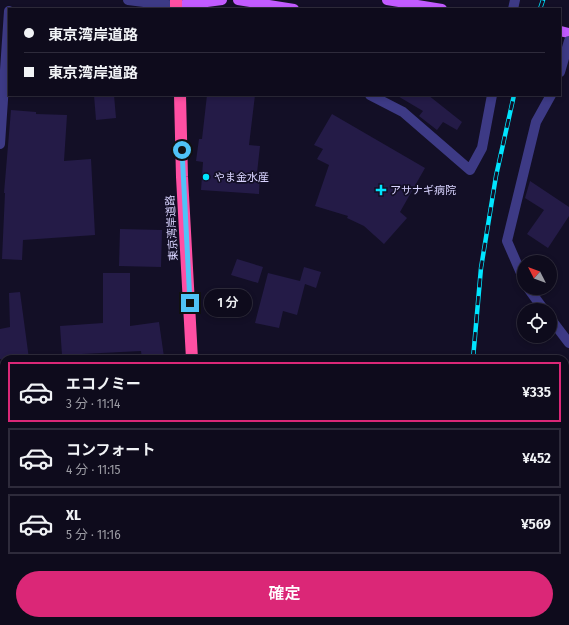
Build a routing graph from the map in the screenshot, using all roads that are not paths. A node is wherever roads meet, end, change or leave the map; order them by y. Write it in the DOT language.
graph roads {
  1 [pos="128,0"];
  2 [pos="222,0"];
  3 [pos="238,0"];
  4 [pos="387,0"];
  5 [pos="176,5"];
  6 [pos="288,8"];
  7 [pos="436,8"];
  8 [pos="569,41"];
  9 [pos="8,43"];
  10 [pos="561,69"];
  11 [pos="7,76"];
  12 [pos="180,96"];
  13 [pos="372,96"];
  14 [pos="492,96"];
  15 [pos="550,96"];
  16 [pos="0,144"];
  17 [pos="517,264"];
  18 [pos="557,327"];
  19 [pos="569,343"];
  20 [pos="192,355"];
  1 -- 5 [label="street"];
  2 -- 5 [label="main road"];
  3 -- 6 [label="main road"];
  4 -- 7 [label="main road"];
  8 -- 10 [label="street, bridge"];
  9 -- 11 [label="street"];
  11 -- 16 [label="street"];
  12 -- 20 [label="highway, 東京湾岸道路"];
  13 -- 14 [label="street"];
  15 -- 17 [label="street"];
  18 -- 19 [label="street"];
}
